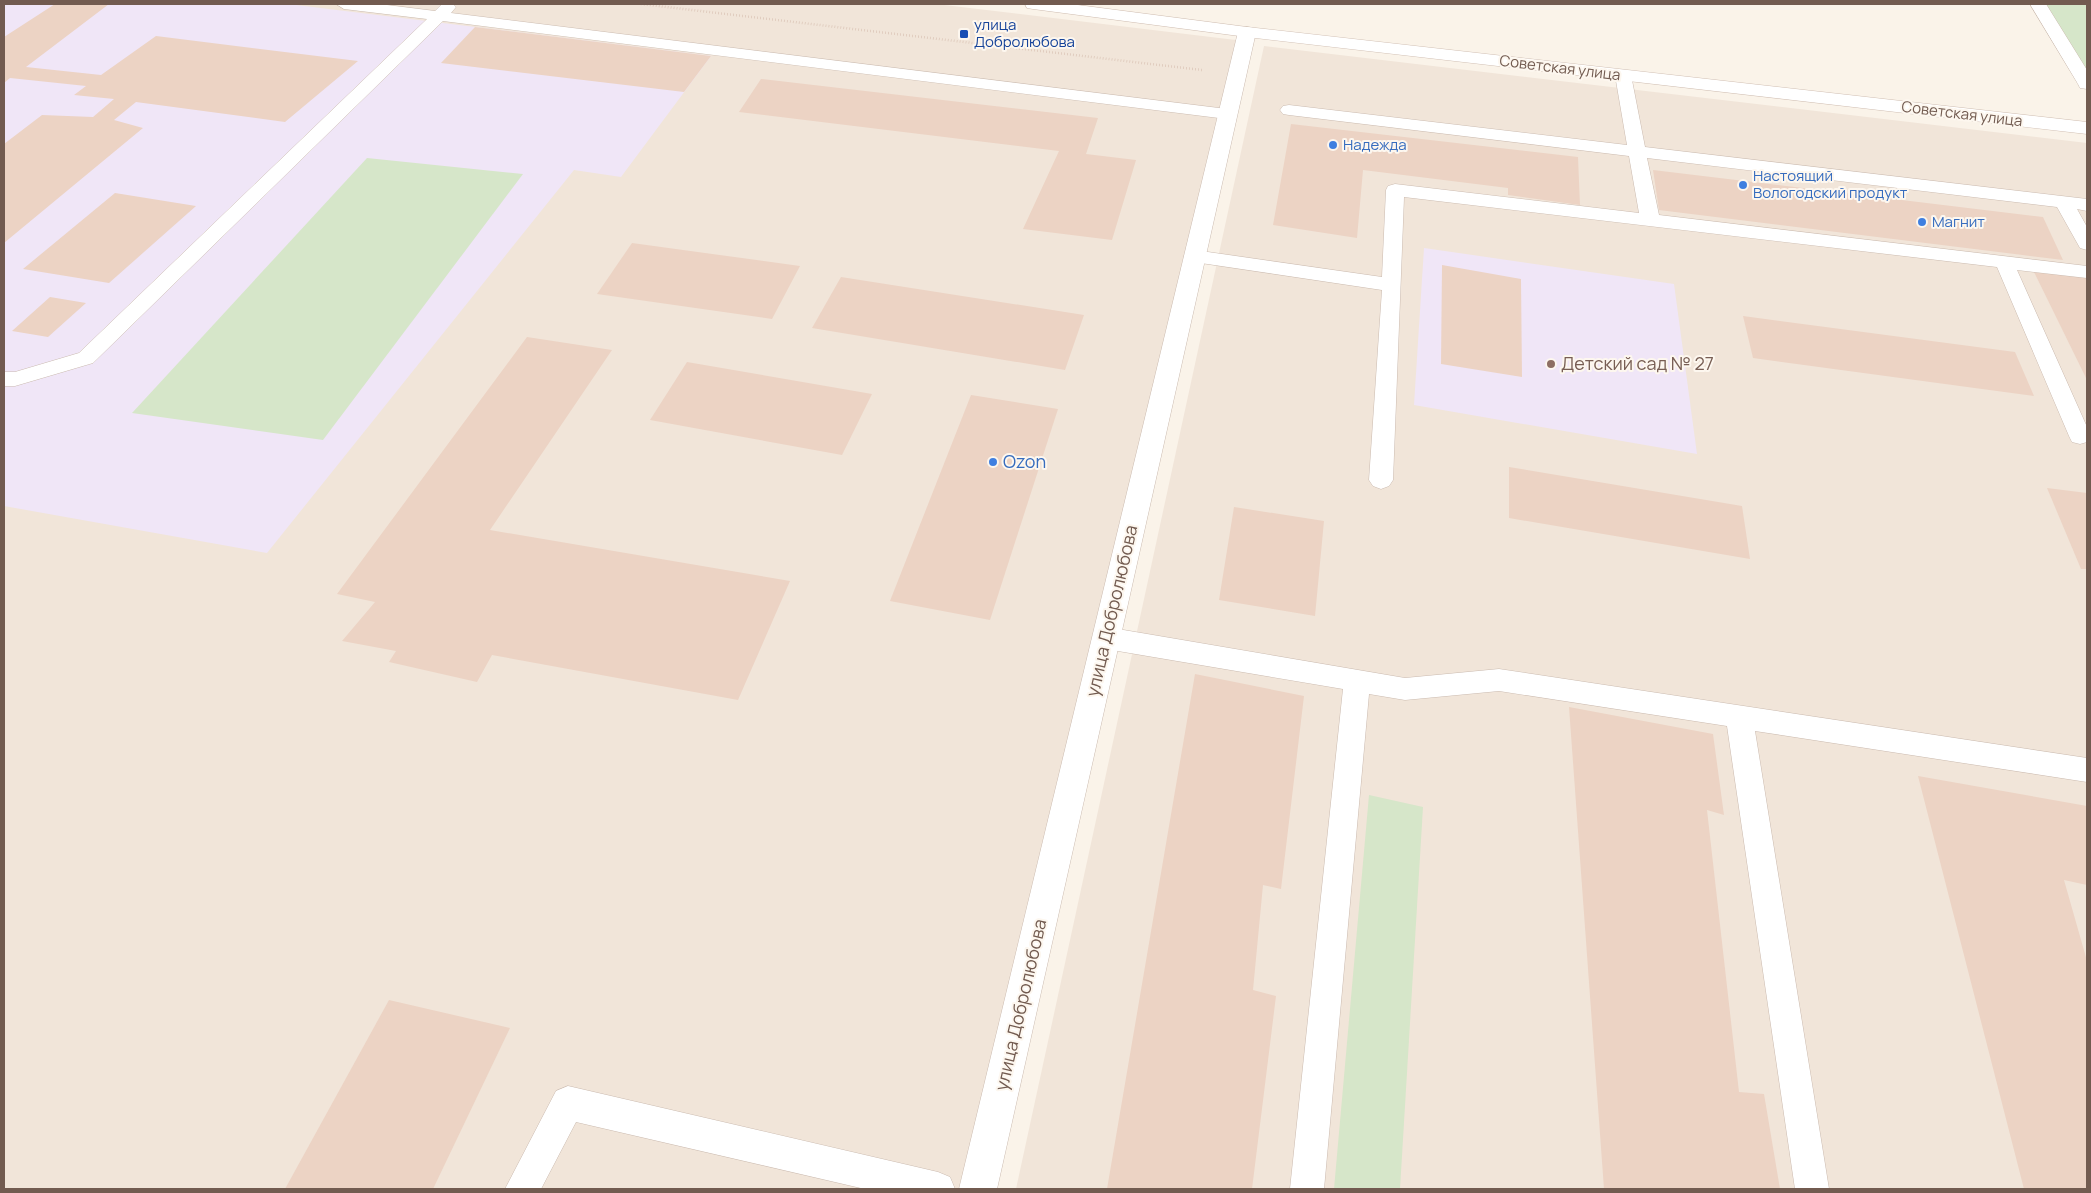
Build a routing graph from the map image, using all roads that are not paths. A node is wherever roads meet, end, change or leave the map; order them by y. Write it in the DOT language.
graph roads {
  1 [pos="344,4"];
  2 [pos="1033,4"];
  3 [pos="2038,4"];
  4 [pos="445,10"];
  5 [pos="1247,32"];
  6 [pos="1623,75"];
  7 [pos="2087,84"];
  8 [pos="1289,110"];
  9 [pos="1227,114"];
  10 [pos="2087,128"];
  11 [pos="1637,152"];
  12 [pos="2064,203"];
  13 [pos="2087,205"];
  14 [pos="1650,220"];
  15 [pos="2087,244"];
  16 [pos="1194,256"];
  17 [pos="2004,262"];
  18 [pos="2087,272"];
  19 [pos="1392,285"];
  20 [pos="4,379"];
  21 [pos="2080,436"];
  22 [pos="1381,480"];
  23 [pos="1106,638"];
  24 [pos="1357,681"];
  25 [pos="1739,717"];
  26 [pos="2087,770"];
  27 [pos="522,1189"];
  28 [pos="938,1189"];
  29 [pos="978,1189"];
  30 [pos="1307,1189"];
  31 [pos="1812,1189"];
  1 -- 4 [label="lane"];
  2 -- 5 [label="street, Советская улица"];
  3 -- 7 [label="street"];
  4 -- 9 [label="lane"];
  4 -- 20 [label="lane"];
  5 -- 6 [label="street, Советская улица"];
  5 -- 9 [label="street, улица Добролюбова"];
  6 -- 10 [label="street, Советская улица"];
  6 -- 11 [label="lane"];
  8 -- 11 [label="lane"];
  9 -- 16 [label="street, улица Добролюбова"];
  11 -- 12 [label="lane"];
  11 -- 14 [label="lane"];
  12 -- 13 [label="lane"];
  12 -- 15 [label="lane"];
  14 -- 17 [label="lane"];
  14 -- 19 [label="lane"];
  16 -- 19 [label="lane"];
  16 -- 23 [label="street, улица Добролюбова"];
  17 -- 18 [label="lane"];
  17 -- 21 [label="lane"];
  19 -- 22 [label="lane"];
  23 -- 24 [label="lane"];
  23 -- 29 [label="street, улица Добролюбова"];
  24 -- 25 [label="lane"];
  24 -- 30 [label="lane"];
  25 -- 26 [label="lane"];
  25 -- 31 [label="lane"];
  27 -- 28 [label="lane"];
}
